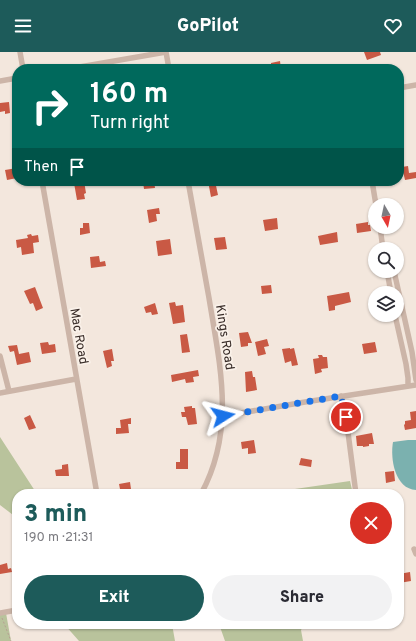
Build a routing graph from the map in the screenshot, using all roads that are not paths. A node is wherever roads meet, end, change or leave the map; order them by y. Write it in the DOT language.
graph roads {
  1 [pos="20,52"];
  2 [pos="166,52"];
  3 [pos="22,64"];
  4 [pos="97,64"];
  5 [pos="168,64"];
  6 [pos="12,79"];
  7 [pos="0,81"];
  8 [pos="416,85"];
  9 [pos="404,87"];
  10 [pos="43,186"];
  11 [pos="189,186"];
  12 [pos="373,186"];
  13 [pos="375,198"];
  14 [pos="396,278"];
  15 [pos="396,322"];
  16 [pos="0,356"];
  17 [pos="76,379"];
  18 [pos="416,380"];
  19 [pos="416,385"];
  20 [pos="408,386"];
  21 [pos="9,391"];
  22 [pos="0,393"];
  23 [pos="341,396"];
  24 [pos="223,416"];
  25 [pos="96,489"];
  26 [pos="203,489"];
  27 [pos="355,489"];
  28 [pos="12,611"];
  29 [pos="0,613"];
  1 -- 3 [label="street"];
  2 -- 4 [label="street"];
  2 -- 5 [label="street"];
  6 -- 7 [label="street"];
  8 -- 9 [label="street"];
  10 -- 17 [label="street, Mac Road"];
  11 -- 24 [label="street, Kings Road"];
  12 -- 13 [label="street"];
  14 -- 18 [label="street"];
  15 -- 20 [label="street"];
  16 -- 21 [label="street"];
  17 -- 21 [label="street"];
  17 -- 25 [label="street, Mac Road"];
  19 -- 20 [label="street"];
  20 -- 23 [label="street"];
  21 -- 22 [label="street"];
  23 -- 24 [label="street"];
  23 -- 27 [label="street"];
  24 -- 26 [label="street, Kings Road"];
  28 -- 29 [label="street"];
}
